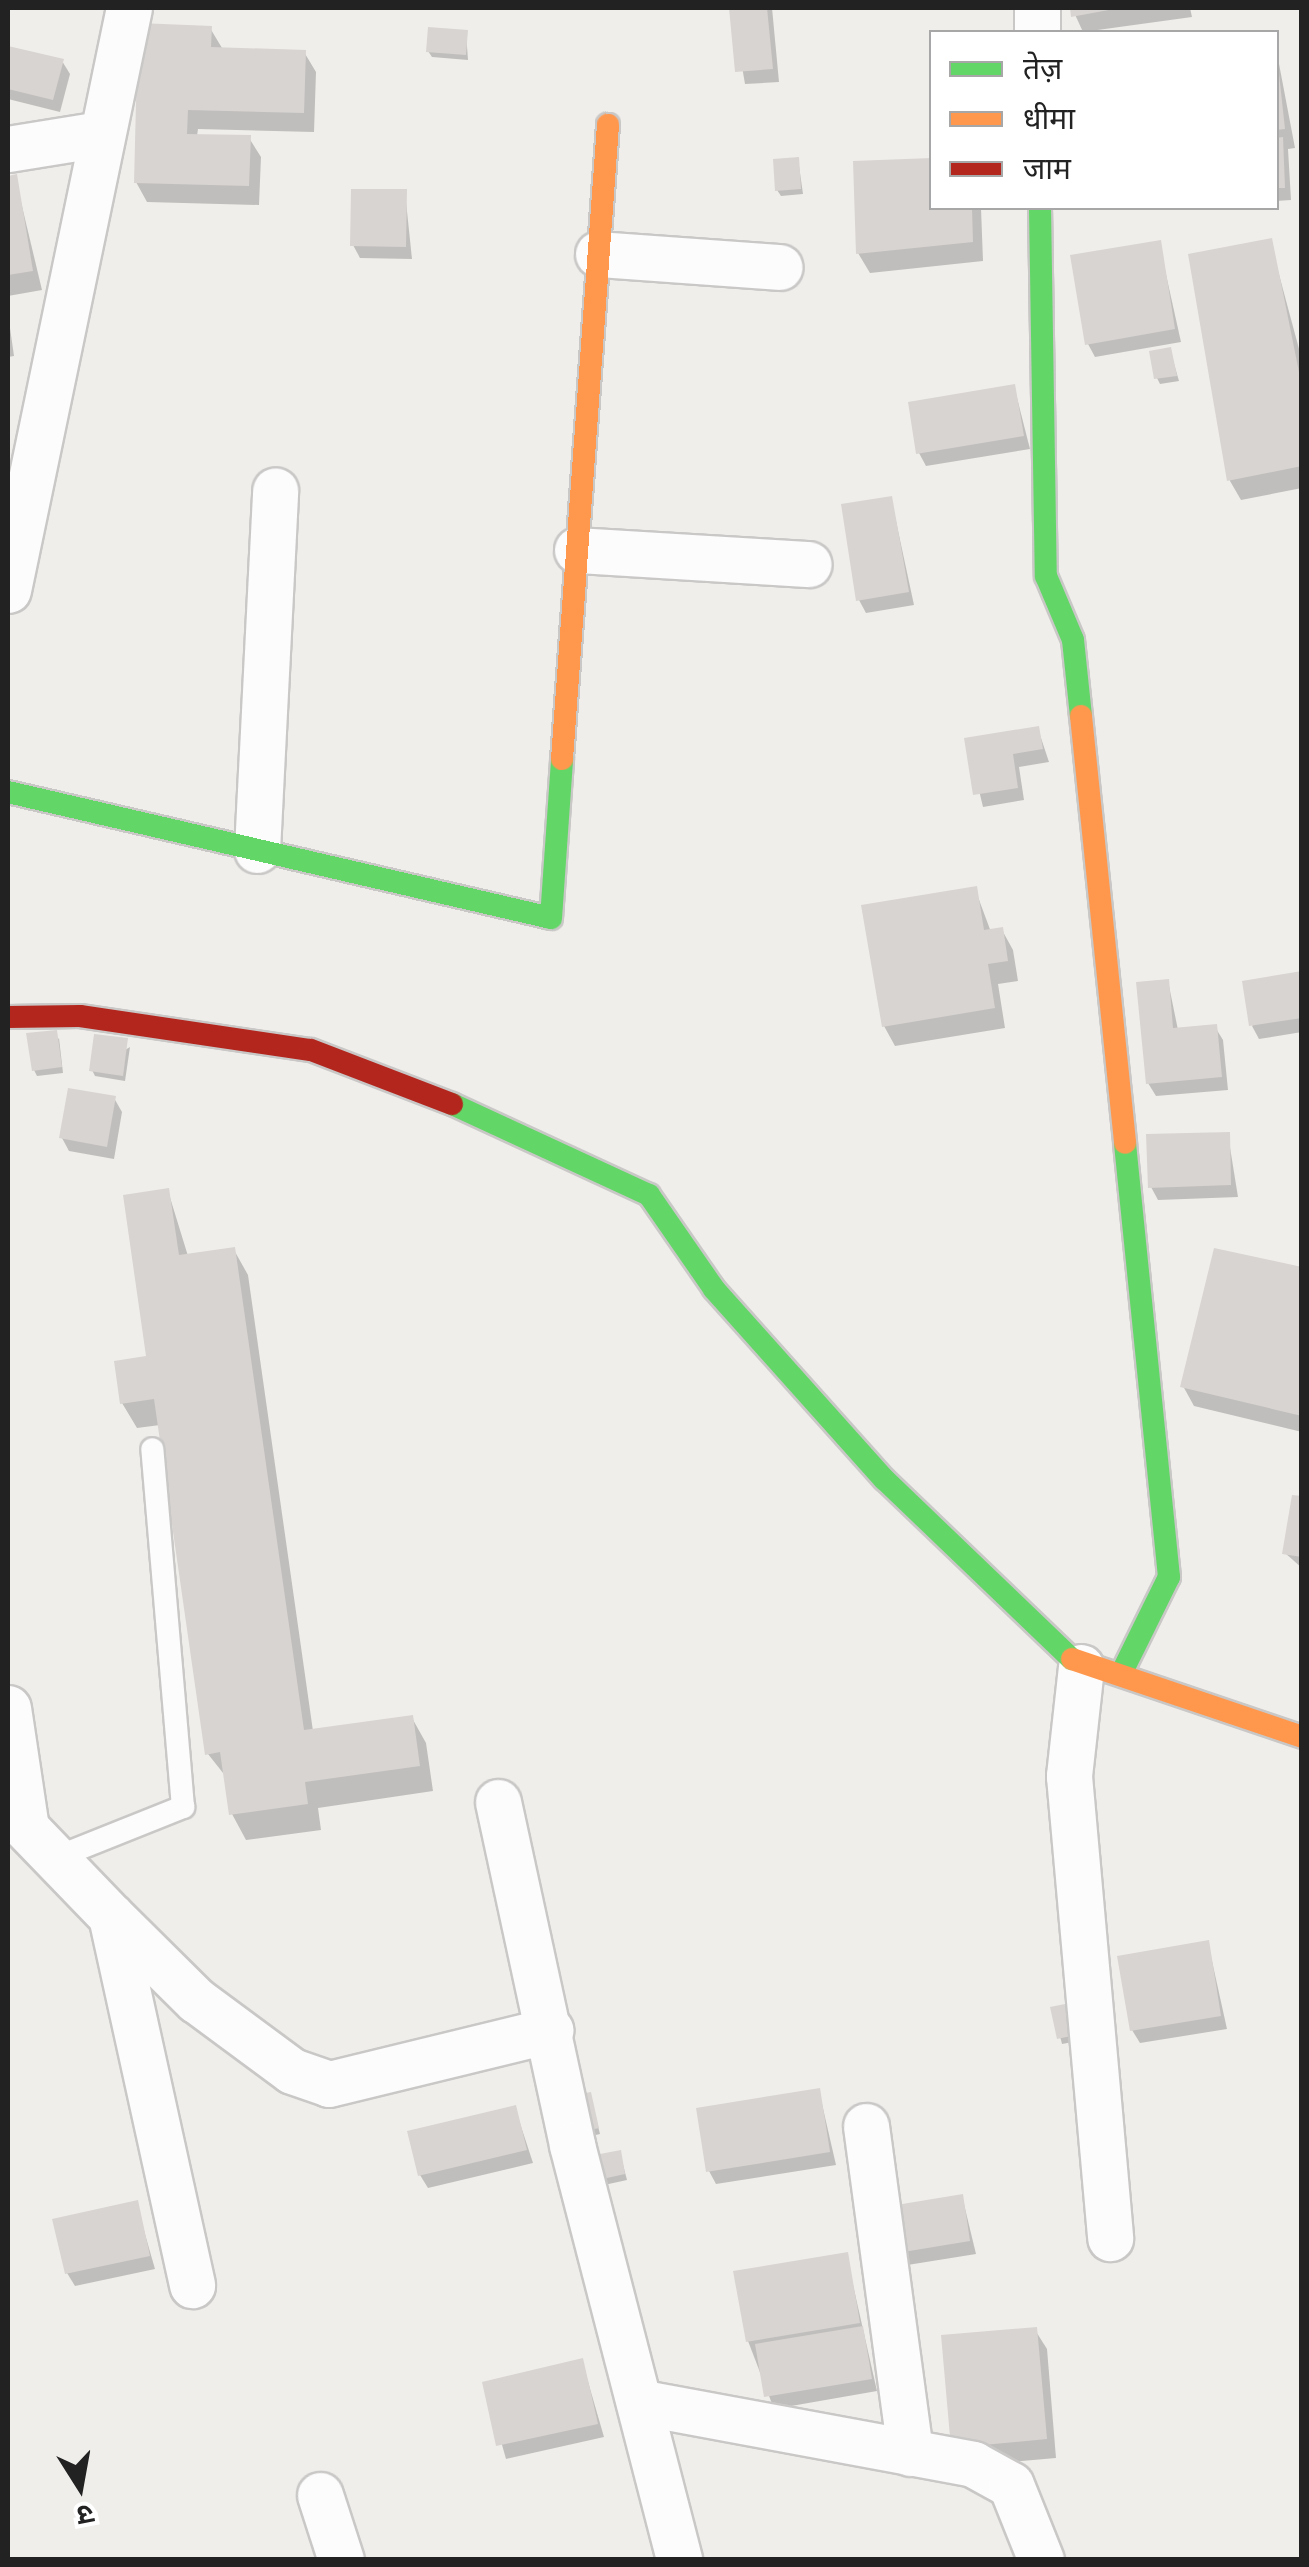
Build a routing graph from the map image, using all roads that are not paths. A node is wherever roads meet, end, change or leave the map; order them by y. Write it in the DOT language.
graph roads {
  1 [pos="129,8"];
  2 [pos="608,124"];
  3 [pos="101,134"];
  4 [pos="8,149"];
  5 [pos="1040,210"];
  6 [pos="598,254"];
  7 [pos="780,267"];
  8 [pos="275,490"];
  9 [pos="577,550"];
  10 [pos="809,564"];
  11 [pos="9,583"];
  12 [pos="8,792"];
  13 [pos="258,850"];
  14 [pos="8,1018"];
  15 [pos="152,1448"];
  16 [pos="1102,1669"];
  17 [pos="8,1708"];
  18 [pos="1302,1737"];
  19 [pos="498,1802"];
  20 [pos="58,1856"];
  21 [pos="111,1916"];
  22 [pos="550,2030"];
  23 [pos="866,2126"];
  24 [pos="1110,2238"];
  25 [pos="192,2285"];
  26 [pos="639,2402"];
  27 [pos="910,2452"];
  28 [pos="320,2494"];
  29 [pos="341,2560"];
  30 [pos="678,2560"];
  31 [pos="1041,2560"];
  1 -- 3 [label="street"];
  2 -- 6 [label="street"];
  3 -- 4 [label="street"];
  3 -- 11 [label="street"];
  5 -- 16 [label="street"];
  6 -- 7 [label="street"];
  6 -- 9 [label="street"];
  8 -- 13 [label="street"];
  9 -- 10 [label="street"];
  9 -- 13 [label="street"];
  12 -- 13 [label="street"];
  14 -- 16 [label="street"];
  15 -- 20 [label="lane"];
  16 -- 18 [label="street"];
  16 -- 24 [label="street"];
  17 -- 20 [label="street"];
  19 -- 22 [label="street"];
  20 -- 21 [label="street"];
  21 -- 22 [label="street"];
  21 -- 25 [label="street"];
  22 -- 26 [label="street"];
  23 -- 27 [label="street"];
  26 -- 27 [label="street"];
  26 -- 30 [label="street"];
  27 -- 31 [label="street"];
  28 -- 29 [label="street"];
}
